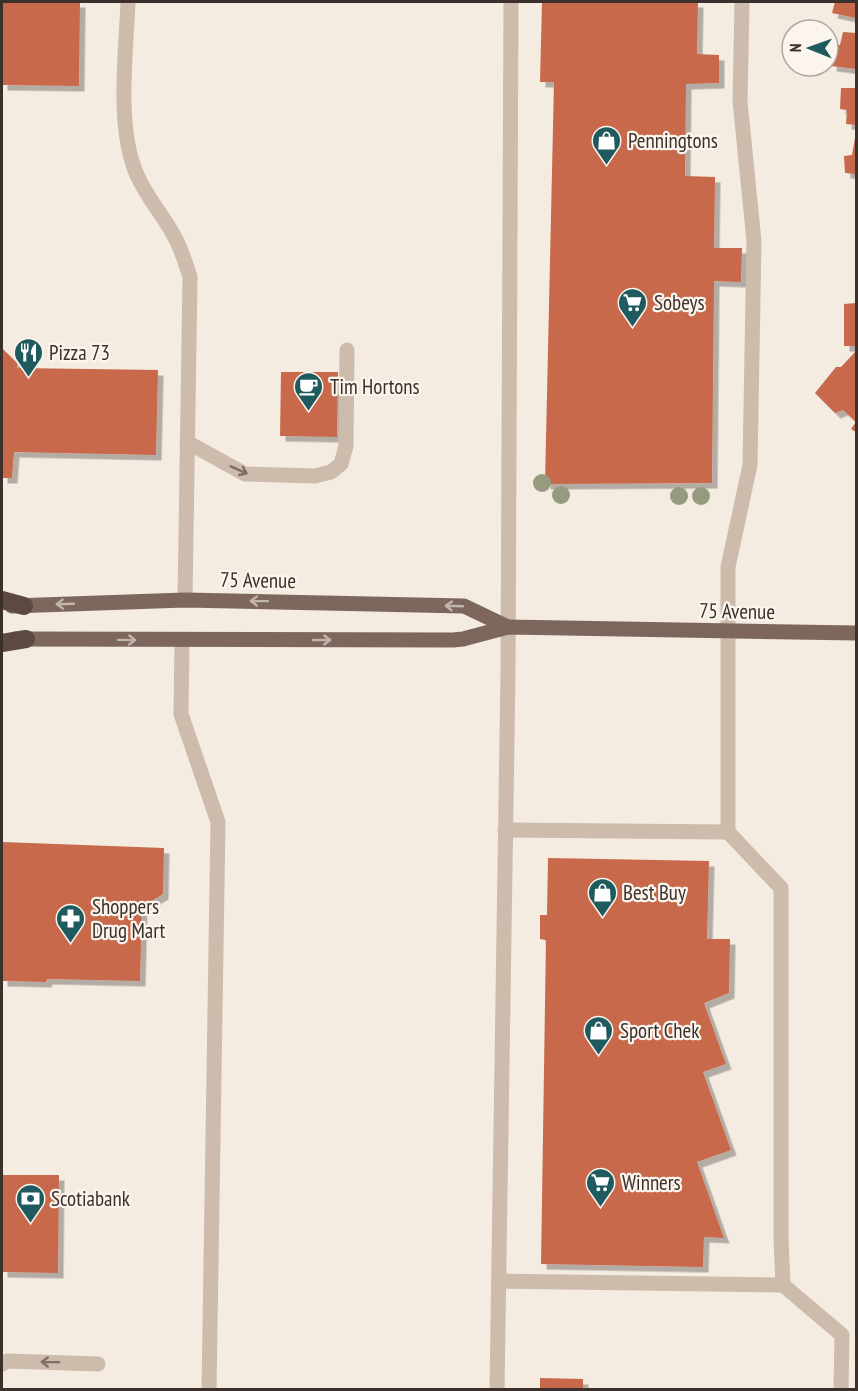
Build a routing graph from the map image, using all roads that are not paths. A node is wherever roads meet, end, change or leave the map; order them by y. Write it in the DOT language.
graph roads {
  1 [pos="128,2"];
  2 [pos="511,2"];
  3 [pos="742,2"];
  4 [pos="347,350"];
  5 [pos="187,442"];
  6 [pos="2,600"];
  7 [pos="185,600"];
  8 [pos="2,606"];
  9 [pos="24,606"];
  10 [pos="508,627"];
  11 [pos="727,632"];
  12 [pos="856,633"];
  13 [pos="26,639"];
  14 [pos="182,640"];
  15 [pos="2,641"];
  16 [pos="505,830"];
  17 [pos="728,832"];
  18 [pos="499,1281"];
  19 [pos="783,1285"];
  20 [pos="2,1364"];
  21 [pos="98,1364"];
  22 [pos="209,1389"];
  23 [pos="497,1389"];
  24 [pos="841,1389"];
  1 -- 5 [label="lane"];
  2 -- 10 [label="lane"];
  3 -- 11 [label="lane"];
  5 -- 4 [label="lane, one-way"];
  5 -- 7 [label="lane"];
  6 -- 9 [label="highway"];
  7 -- 9 [label="main road, 75 Avenue, one-way"];
  10 -- 7 [label="main road, 75 Avenue, one-way"];
  8 -- 9 [label="main road, 75 Avenue"];
  10 -- 11 [label="main road, 75 Avenue"];
  14 -- 10 [label="main road, 75 Avenue, one-way"];
  10 -- 16 [label="lane"];
  11 -- 12 [label="main road, 75 Avenue"];
  11 -- 17 [label="lane"];
  13 -- 14 [label="main road, 75 Avenue, one-way"];
  13 -- 15 [label="highway"];
  14 -- 22 [label="lane"];
  16 -- 17 [label="lane"];
  16 -- 18 [label="lane"];
  17 -- 19 [label="lane"];
  18 -- 19 [label="lane"];
  18 -- 23 [label="lane"];
  19 -- 24 [label="lane"];
  21 -- 20 [label="lane, one-way"];
}
